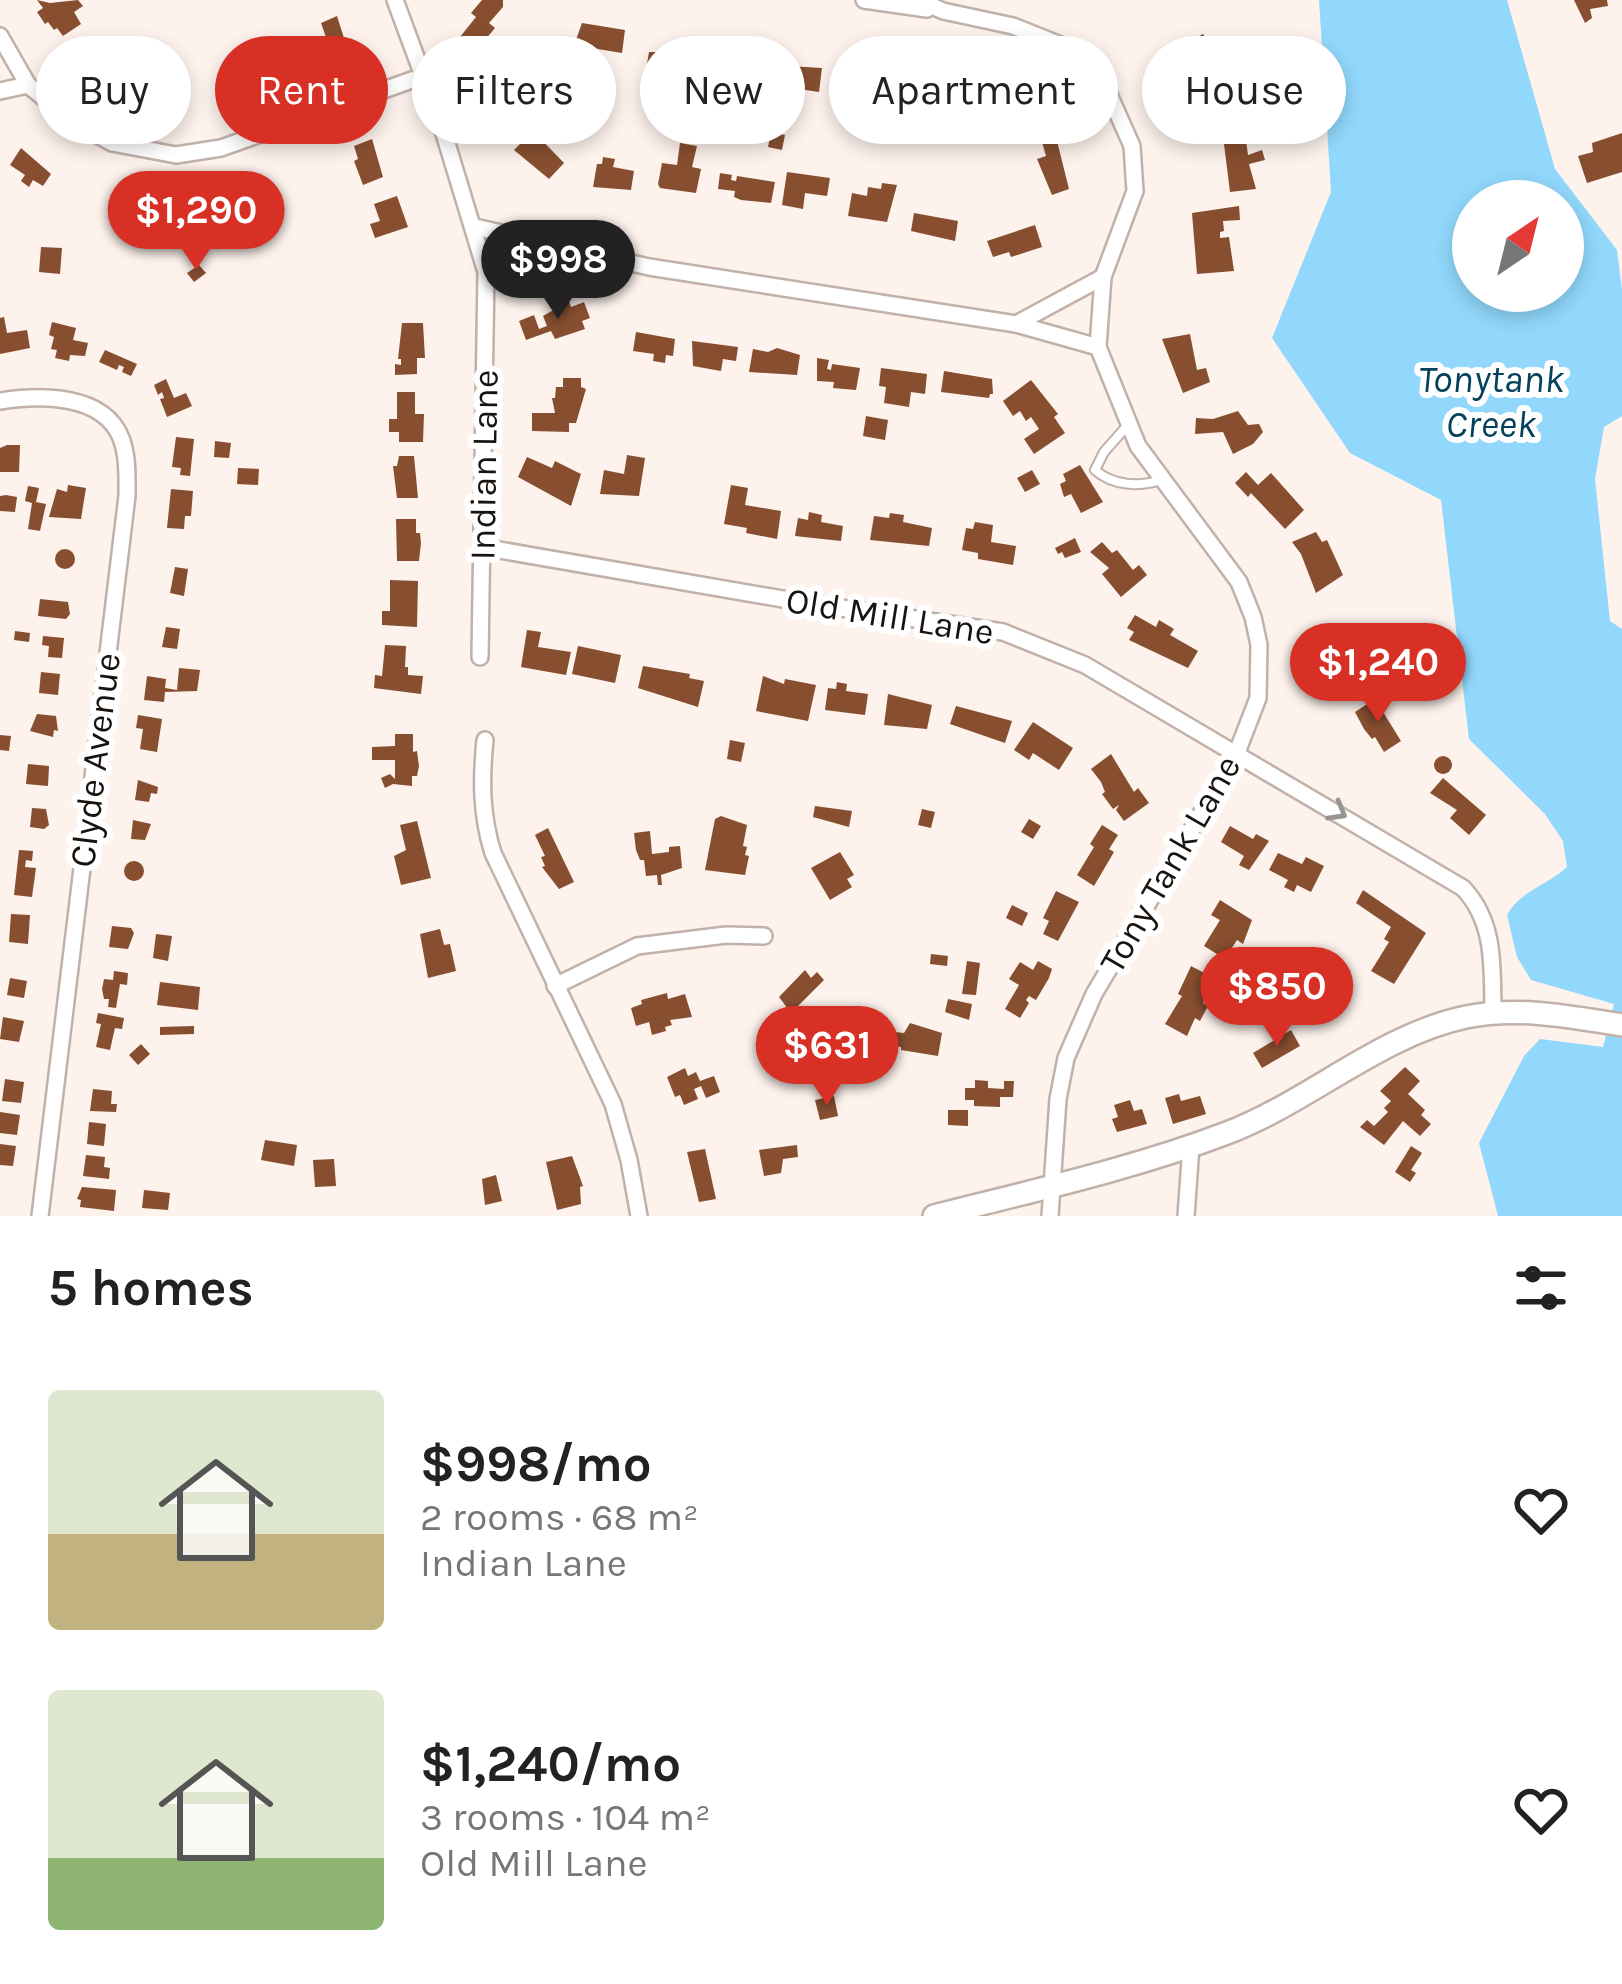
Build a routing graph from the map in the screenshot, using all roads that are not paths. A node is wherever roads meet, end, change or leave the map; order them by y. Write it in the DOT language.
graph roads {
  1 [pos="394,0"];
  2 [pos="864,0"];
  3 [pos="920,0"];
  4 [pos="943,11"];
  5 [pos="0,36"];
  6 [pos="412,47"];
  7 [pos="412,80"];
  8 [pos="28,85"];
  9 [pos="0,92"];
  10 [pos="446,144"];
  11 [pos="475,227"];
  12 [pos="1103,277"];
  13 [pos="1016,325"];
  14 [pos="1098,347"];
  15 [pos="0,401"];
  16 [pos="1128,425"];
  17 [pos="1161,480"];
  18 [pos="482,547"];
  19 [pos="480,657"];
  20 [pos="484,740"];
  21 [pos="1236,755"];
  22 [pos="764,936"];
  23 [pos="556,986"];
  24 [pos="1493,1013"];
  25 [pos="1622,1025"];
  26 [pos="1191,1146"];
  27 [pos="1054,1185"];
  28 [pos="40,1216"];
  29 [pos="639,1216"];
  30 [pos="934,1216"];
  31 [pos="1050,1216"];
  32 [pos="1186,1216"];
  1 -- 6 [label="street, Indian Lane"];
  2 -- 4 [label="street"];
  3 -- 4 [label="street, Tony Tank Lane"];
  4 -- 12 [label="street, Tony Tank Lane"];
  5 -- 8 [label="street"];
  7 -- 8 [label="street"];
  8 -- 9 [label="street"];
  10 -- 11 [label="street, Indian Lane"];
  11 -- 13 [label="street"];
  11 -- 18 [label="street, Indian Lane"];
  12 -- 13 [label="street"];
  12 -- 14 [label="street, Tony Tank Lane"];
  13 -- 14 [label="street"];
  14 -- 16 [label="street, Tony Tank Lane"];
  15 -- 28 [label="street, Clyde Avenue"];
  16 -- 17 [label="street, Tony Tank Lane"];
  16 -- 17 [label="lane"];
  17 -- 21 [label="street, Tony Tank Lane"];
  18 -- 19 [label="street, Indian Lane"];
  18 -- 21 [label="street, Old Mill Lane"];
  20 -- 23 [label="street"];
  21 -- 24 [label="street, Old Mill Lane, one-way"];
  21 -- 27 [label="street, Tony Tank Lane"];
  22 -- 23 [label="street"];
  23 -- 29 [label="street"];
  24 -- 25 [label="street"];
  24 -- 26 [label="street"];
  26 -- 27 [label="street"];
  26 -- 32 [label="street"];
  27 -- 30 [label="street"];
  27 -- 31 [label="street, Tony Tank Lane"];
}
